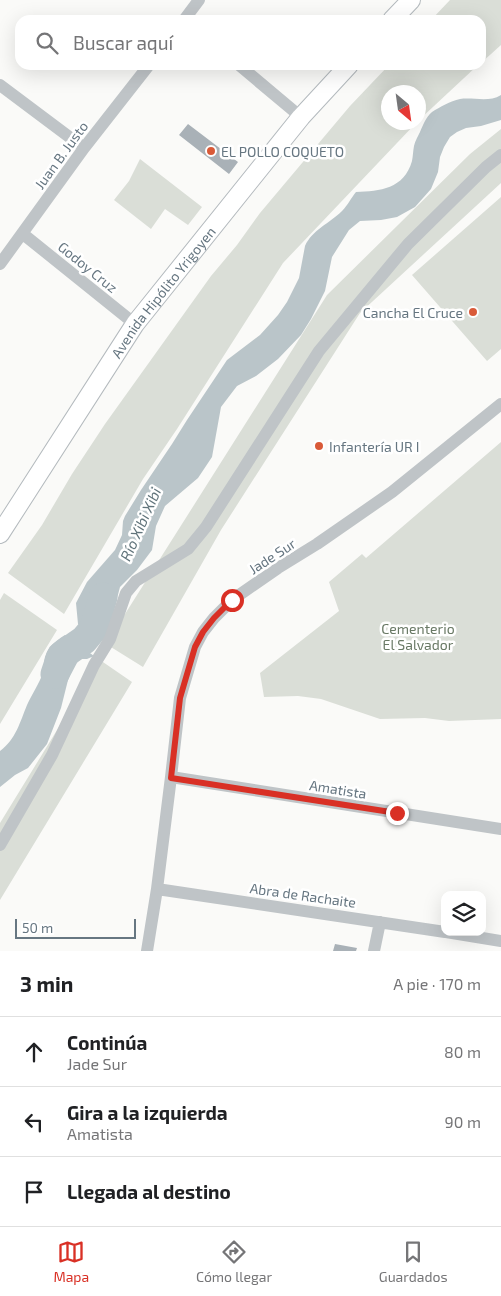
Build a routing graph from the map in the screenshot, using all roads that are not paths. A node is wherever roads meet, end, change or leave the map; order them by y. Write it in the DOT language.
graph roads {
  1 [pos="199,0"];
  2 [pos="410,0"];
  3 [pos="188,15"];
  4 [pos="396,15"];
  5 [pos="145,70"];
  6 [pos="245,70"];
  7 [pos="344,70"];
  8 [pos="0,85"];
  9 [pos="301,117"];
  10 [pos="84,148"];
  11 [pos="501,155"];
  12 [pos="23,234"];
  13 [pos="0,264"];
  14 [pos="135,324"];
  15 [pos="501,404"];
  16 [pos="0,534"];
  17 [pos="171,778"];
  18 [pos="501,829"];
  19 [pos="0,845"];
  20 [pos="156,889"];
  21 [pos="380,922"];
  22 [pos="441,931"];
  23 [pos="470,936"];
  24 [pos="501,941"];
  25 [pos="147,951"];
  26 [pos="374,951"];
  1 -- 3 [label="street"];
  2 -- 4 [label="main road"];
  5 -- 10 [label="street, Juan B. Justo"];
  6 -- 9 [label="street"];
  7 -- 9 [label="main road, Avenida Hipólito Yrigoyen"];
  8 -- 10 [label="street"];
  9 -- 14 [label="main road, Avenida Hipólito Yrigoyen"];
  10 -- 12 [label="street, Juan B. Justo"];
  11 -- 19 [label="street"];
  12 -- 13 [label="street, Juan B. Justo"];
  12 -- 14 [label="street, Godoy Cruz"];
  14 -- 16 [label="main road, Avenida Hipólito Yrigoyen"];
  15 -- 17 [label="street, Jade Sur"];
  17 -- 18 [label="street, Amatista"];
  17 -- 20 [label="street, Jade Sur"];
  20 -- 21 [label="street, Abra de Rachaite"];
  20 -- 25 [label="street, Jade Sur"];
  21 -- 22 [label="street, Abra de Rachaite"];
  21 -- 26 [label="street"];
  23 -- 24 [label="street, Abra de Rachaite"];
}
